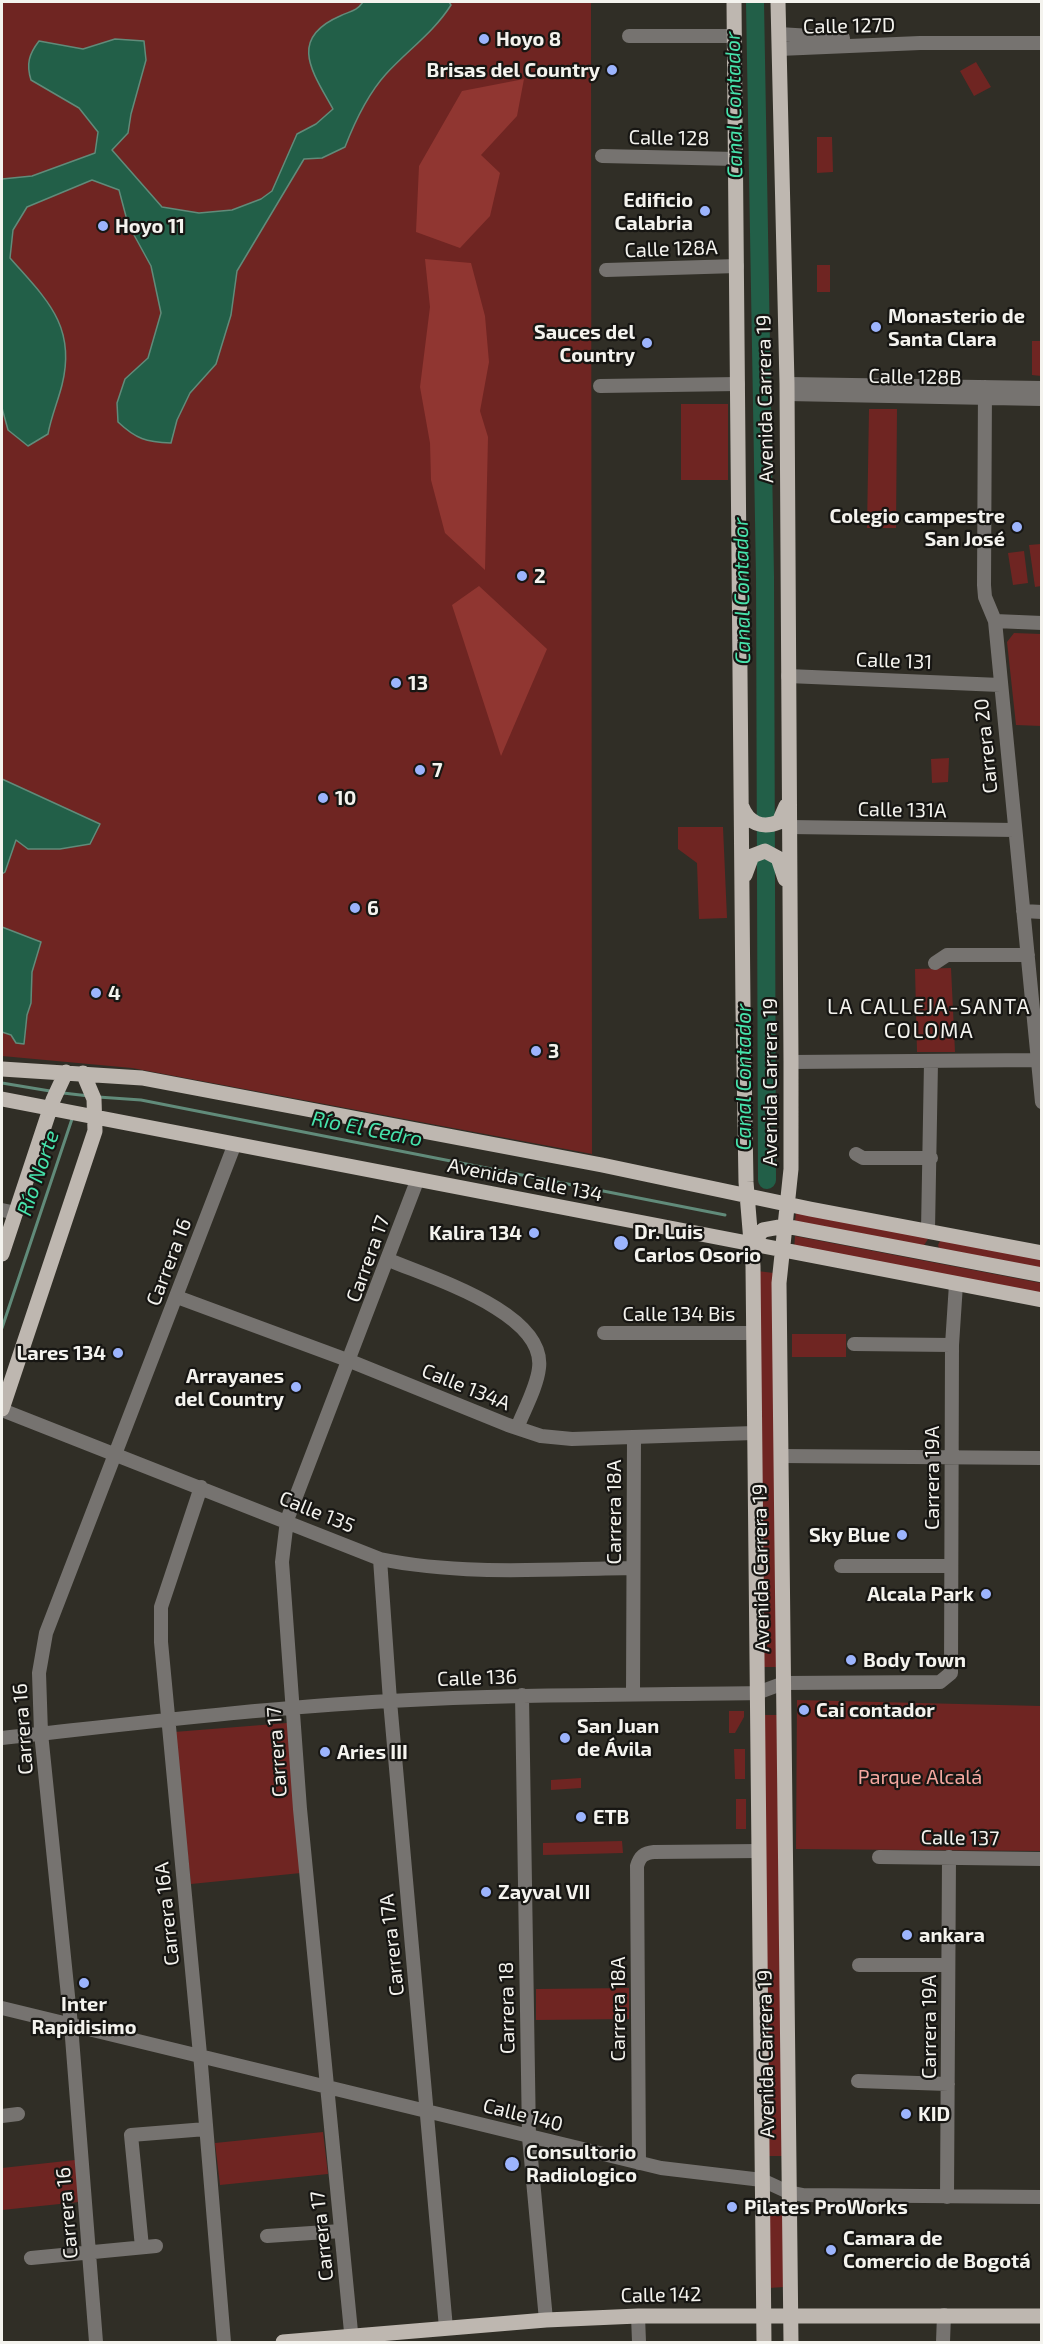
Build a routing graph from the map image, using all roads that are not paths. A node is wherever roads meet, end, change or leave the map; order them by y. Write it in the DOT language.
graph roads {
  1 [pos="734,2"];
  2 [pos="778,2"];
  3 [pos="630,36"];
  4 [pos="735,36"];
  5 [pos="779,42"];
  6 [pos="1041,43"];
  7 [pos="602,156"];
  8 [pos="735,159"];
  9 [pos="737,266"];
  10 [pos="606,270"];
  11 [pos="738,384"];
  12 [pos="600,386"];
  13 [pos="1041,388"];
  14 [pos="787,389"];
  15 [pos="985,392"];
  16 [pos="1041,399"];
  17 [pos="996,621"];
  18 [pos="1041,623"];
  19 [pos="788,676"];
  20 [pos="1000,685"];
  21 [pos="745,813"];
  22 [pos="784,825"];
  23 [pos="1015,830"];
  24 [pos="789,895"];
  25 [pos="742,899"];
  26 [pos="1023,911"];
  27 [pos="1041,912"];
  28 [pos="1028,955"];
  29 [pos="935,963"];
  30 [pos="1037,1060"];
  31 [pos="791,1062"];
  32 [pos="931,1062"];
  33 [pos="2,1069"];
  34 [pos="83,1073"];
  35 [pos="63,1076"];
  36 [pos="2,1099"];
  37 [pos="1041,1102"];
  38 [pos="55,1106"];
  39 [pos="93,1114"];
  40 [pos="234,1146"];
  41 [pos="856,1154"];
  42 [pos="931,1158"];
  43 [pos="417,1180"];
  44 [pos="747,1195"];
  45 [pos="789,1204"];
  46 [pos="9,1212"];
  47 [pos="785,1226"];
  48 [pos="928,1230"];
  49 [pos="751,1245"];
  50 [pos="782,1250"];
  51 [pos="1041,1253"];
  52 [pos="2,1254"];
  53 [pos="935,1254"];
  54 [pos="389,1260"];
  55 [pos="1041,1275"];
  56 [pos="956,1284"];
  57 [pos="177,1297"];
  58 [pos="1041,1300"];
  59 [pos="604,1333"];
  60 [pos="753,1333"];
  61 [pos="854,1344"];
  62 [pos="952,1345"];
  63 [pos="350,1361"];
  64 [pos="2,1410"];
  65 [pos="517,1428"];
  66 [pos="754,1433"];
  67 [pos="634,1438"];
  68 [pos="114,1454"];
  69 [pos="781,1456"];
  70 [pos="952,1457"];
  71 [pos="1041,1458"];
  72 [pos="201,1487"];
  73 [pos="287,1520"];
  74 [pos="380,1559"];
  75 [pos="841,1566"];
  76 [pos="951,1566"];
  77 [pos="633,1568"];
  78 [pos="951,1673"];
  79 [pos="784,1683"];
  80 [pos="757,1693"];
  81 [pos="633,1694"];
  82 [pos="522,1695"];
  83 [pos="390,1701"];
  84 [pos="293,1708"];
  85 [pos="168,1720"];
  86 [pos="41,1733"];
  87 [pos="2,1738"];
  88 [pos="759,1851"];
  89 [pos="879,1857"];
  90 [pos="949,1857"];
  91 [pos="1041,1859"];
  92 [pos="859,1965"];
  93 [pos="948,1965"];
  94 [pos="2,2008"];
  95 [pos="71,2025"];
  96 [pos="201,2057"];
  97 [pos="858,2081"];
  98 [pos="948,2084"];
  99 [pos="325,2087"];
  100 [pos="429,2112"];
  101 [pos="18,2114"];
  102 [pos="2,2116"];
  103 [pos="206,2128"];
  104 [pos="530,2137"];
  105 [pos="639,2163"];
  106 [pos="762,2180"];
  107 [pos="788,2192"];
  108 [pos="946,2197"];
  109 [pos="1041,2197"];
  110 [pos="341,2231"];
  111 [pos="267,2236"];
  112 [pos="91,2252"];
  113 [pos="31,2258"];
  114 [pos="764,2314"];
  115 [pos="790,2314"];
  116 [pos="944,2315"];
  117 [pos="638,2316"];
  118 [pos="1041,2316"];
  119 [pos="546,2320"];
  120 [pos="446,2328"];
  121 [pos="352,2339"];
  122 [pos="96,2343"];
  123 [pos="224,2343"];
  124 [pos="283,2343"];
  125 [pos="639,2343"];
  126 [pos="764,2343"];
  127 [pos="791,2343"];
  128 [pos="943,2343"];
  1 -- 4 [label="main road, Avenida Carrera 19"];
  2 -- 5 [label="main road, Avenida Carrera 19"];
  3 -- 4 [label="street"];
  4 -- 8 [label="main road, Avenida Carrera 19"];
  5 -- 6 [label="street, Calle 127D"];
  5 -- 14 [label="main road, Avenida Carrera 19"];
  7 -- 8 [label="street, Calle 128"];
  8 -- 9 [label="main road, Avenida Carrera 19"];
  9 -- 10 [label="street, Calle 128A"];
  9 -- 11 [label="main road, Avenida Carrera 19"];
  11 -- 12 [label="street"];
  11 -- 21 [label="main road, Avenida Carrera 19"];
  13 -- 15 [label="street, Calle 128B"];
  14 -- 15 [label="street, Calle 128B"];
  14 -- 19 [label="main road, Avenida Carrera 19"];
  15 -- 16 [label="street, Calle 128B"];
  15 -- 17 [label="street, Carrera 20"];
  17 -- 18 [label="street"];
  17 -- 20 [label="street, Carrera 20"];
  19 -- 20 [label="street, Calle 131"];
  19 -- 22 [label="main road, Avenida Carrera 19"];
  20 -- 23 [label="street, Carrera 20"];
  21 -- 22 [label="main road"];
  21 -- 25 [label="main road, Avenida Carrera 19"];
  22 -- 23 [label="street, Calle 131A"];
  22 -- 24 [label="main road, Avenida Carrera 19"];
  23 -- 26 [label="street, Carrera 20"];
  24 -- 25 [label="main road"];
  24 -- 31 [label="main road, Avenida Carrera 19"];
  25 -- 44 [label="main road, Avenida Carrera 19"];
  26 -- 27 [label="street"];
  26 -- 28 [label="street, Carrera 20"];
  28 -- 29 [label="street"];
  28 -- 30 [label="street, Carrera 20"];
  30 -- 32 [label="street"];
  30 -- 37 [label="street, Carrera 20"];
  31 -- 32 [label="street"];
  31 -- 45 [label="main road, Avenida Carrera 19"];
  32 -- 42 [label="street"];
  33 -- 35 [label="main road, Avenida Calle 134"];
  34 -- 35 [label="main road, Avenida Calle 134"];
  34 -- 39 [label="main road"];
  34 -- 44 [label="main road, Avenida Calle 134"];
  35 -- 38 [label="main road"];
  36 -- 38 [label="main road, Avenida Calle 134"];
  38 -- 39 [label="main road, Avenida Calle 134"];
  38 -- 46 [label="main road"];
  39 -- 40 [label="main road, Avenida Calle 134"];
  39 -- 64 [label="main road"];
  40 -- 43 [label="main road, Avenida Calle 134"];
  40 -- 57 [label="street, Carrera 16"];
  41 -- 42 [label="street"];
  42 -- 48 [label="street"];
  43 -- 49 [label="main road, Avenida Calle 134"];
  43 -- 54 [label="street, Carrera 17"];
  44 -- 45 [label="main road, Avenida Calle 134"];
  44 -- 49 [label="main road, Avenida Carrera 19"];
  45 -- 47 [label="main road, Avenida Carrera 19"];
  45 -- 48 [label="main road, Avenida Calle 134"];
  46 -- 52 [label="main road"];
  47 -- 49 [label="main road"];
  47 -- 50 [label="main road, Avenida Carrera 19"];
  47 -- 53 [label="main road"];
  48 -- 51 [label="main road, Avenida Calle 134"];
  48 -- 53 [label="main road"];
  49 -- 50 [label="main road, Avenida Calle 134"];
  49 -- 60 [label="main road, Avenida Carrera 19"];
  50 -- 56 [label="main road, Avenida Calle 134"];
  50 -- 69 [label="main road, Avenida Carrera 19"];
  53 -- 55 [label="main road"];
  54 -- 63 [label="street, Carrera 17"];
  54 -- 65 [label="street"];
  56 -- 58 [label="main road, Avenida Calle 134"];
  56 -- 62 [label="street, Carrera 19A"];
  57 -- 63 [label="street, Calle 134A"];
  57 -- 68 [label="street, Carrera 16"];
  59 -- 60 [label="street, Calle 134 Bis"];
  60 -- 66 [label="main road, Avenida Carrera 19"];
  61 -- 62 [label="street"];
  62 -- 70 [label="street, Carrera 19A"];
  63 -- 65 [label="street, Calle 134A"];
  63 -- 73 [label="street, Carrera 17"];
  64 -- 68 [label="street, Calle 135"];
  65 -- 67 [label="street, Calle 134A"];
  66 -- 67 [label="street, Calle 134A"];
  66 -- 80 [label="main road, Avenida Carrera 19"];
  67 -- 77 [label="street, Carrera 18A"];
  68 -- 72 [label="street, Calle 135"];
  68 -- 86 [label="street, Carrera 16"];
  69 -- 70 [label="street"];
  69 -- 79 [label="main road, Avenida Carrera 19"];
  70 -- 71 [label="street"];
  70 -- 76 [label="street, Carrera 19A"];
  72 -- 73 [label="street, Calle 135"];
  72 -- 85 [label="street, Carrera 16A"];
  73 -- 74 [label="street, Calle 135"];
  73 -- 84 [label="street, Carrera 17"];
  74 -- 77 [label="street, Calle 135"];
  74 -- 83 [label="street, Carrera 17A"];
  75 -- 76 [label="street"];
  76 -- 78 [label="street, Carrera 19A"];
  77 -- 81 [label="street, Carrera 18A"];
  78 -- 79 [label="street, Calle 136"];
  79 -- 80 [label="street, Calle 136"];
  79 -- 107 [label="main road, Avenida Carrera 19"];
  80 -- 81 [label="street, Calle 136"];
  80 -- 88 [label="main road, Avenida Carrera 19"];
  81 -- 82 [label="street, Calle 136"];
  82 -- 83 [label="street, Calle 136"];
  82 -- 104 [label="street, Carrera 18"];
  83 -- 84 [label="street, Calle 136"];
  83 -- 100 [label="street, Carrera 17A"];
  84 -- 85 [label="street, Calle 136"];
  84 -- 99 [label="street, Carrera 17"];
  85 -- 86 [label="street, Calle 136"];
  85 -- 96 [label="street, Carrera 16A"];
  86 -- 87 [label="street, Calle 136"];
  86 -- 95 [label="street, Carrera 16"];
  88 -- 105 [label="street, Carrera 18A"];
  88 -- 106 [label="main road, Avenida Carrera 19"];
  89 -- 90 [label="street, Calle 137"];
  90 -- 91 [label="street, Calle 137"];
  90 -- 93 [label="street, Carrera 19A"];
  92 -- 93 [label="street"];
  93 -- 98 [label="street, Carrera 19A"];
  94 -- 95 [label="street, Calle 140"];
  95 -- 96 [label="street, Calle 140"];
  95 -- 112 [label="street, Carrera 16"];
  96 -- 99 [label="street, Calle 140"];
  96 -- 103 [label="street, Carrera 16A"];
  97 -- 98 [label="street"];
  98 -- 108 [label="street, Carrera 19A"];
  99 -- 100 [label="street, Calle 140"];
  99 -- 110 [label="street, Carrera 17"];
  100 -- 104 [label="street, Calle 140"];
  100 -- 120 [label="street, Carrera 17A"];
  101 -- 102 [label="street"];
  103 -- 112 [label="street"];
  103 -- 123 [label="street, Carrera 16A"];
  104 -- 105 [label="street, Calle 140"];
  104 -- 119 [label="street, Carrera 18"];
  105 -- 106 [label="street, Calle 140"];
  106 -- 107 [label="street, Calle 140"];
  106 -- 114 [label="main road, Avenida Carrera 19"];
  107 -- 108 [label="street, Calle 140"];
  107 -- 115 [label="main road, Avenida Carrera 19"];
  108 -- 109 [label="street, Calle 140"];
  110 -- 111 [label="street"];
  110 -- 121 [label="street, Carrera 17"];
  112 -- 113 [label="street"];
  112 -- 122 [label="street, Carrera 16"];
  114 -- 115 [label="main road, Calle 142"];
  114 -- 117 [label="main road, Calle 142"];
  114 -- 126 [label="main road, Avenida Carrera 19"];
  115 -- 116 [label="main road, Calle 142"];
  115 -- 127 [label="main road, Avenida Carrera 19"];
  116 -- 118 [label="main road, Calle 142"];
  116 -- 128 [label="street"];
  117 -- 119 [label="main road, Calle 142"];
  117 -- 125 [label="street"];
  119 -- 120 [label="main road, Calle 142"];
  120 -- 121 [label="main road, Calle 142"];
  121 -- 124 [label="main road, Calle 142"];
}
